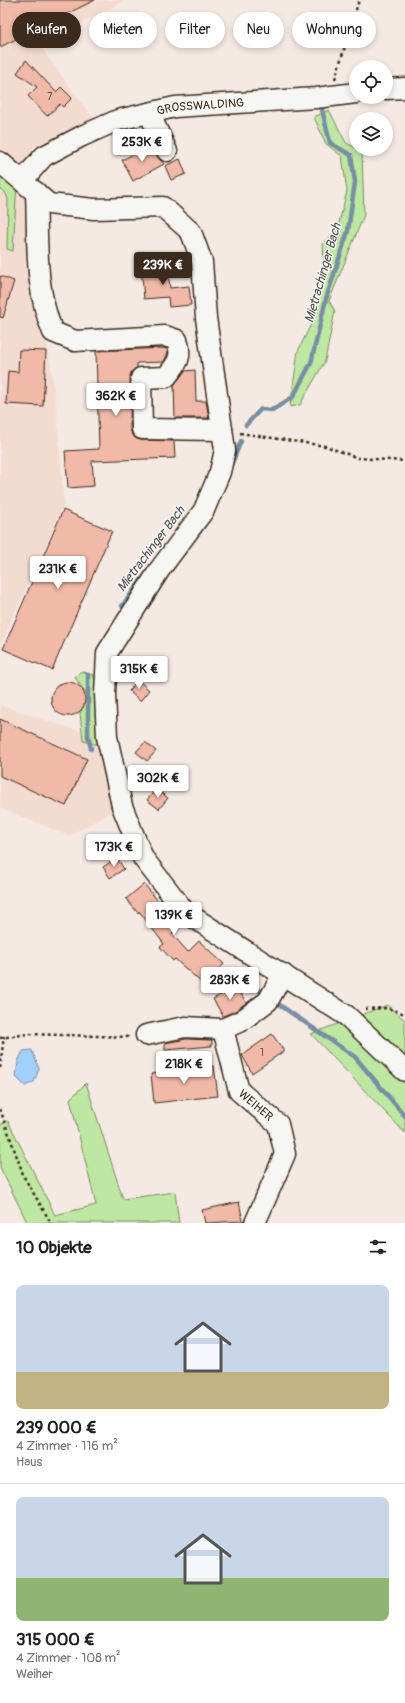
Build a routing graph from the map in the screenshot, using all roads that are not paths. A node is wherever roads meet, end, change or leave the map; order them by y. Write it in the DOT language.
graph roads {
  1 [pos="405,88"];
  2 [pos="393,89"];
  3 [pos="349,94"];
  4 [pos="149,113"];
  5 [pos="167,151"];
  6 [pos="0,162"];
  7 [pos="30,186"];
  8 [pos="222,430"];
  9 [pos="275,988"];
  10 [pos="223,1029"];
  11 [pos="146,1035"];
  12 [pos="405,1071"];
  13 [pos="255,1223"];
  1 -- 2 [label="street"];
  3 -- 4 [label="street, GROSSWALDING"];
  4 -- 5 [label="street"];
  4 -- 7 [label="street, GROSSWALDING"];
  6 -- 7 [label="street"];
  7 -- 8 [label="street"];
  7 -- 8 [label="street"];
  8 -- 9 [label="street"];
  9 -- 10 [label="street"];
  9 -- 12 [label="street"];
  10 -- 11 [label="street"];
  10 -- 13 [label="street, WEIHER"];
}
